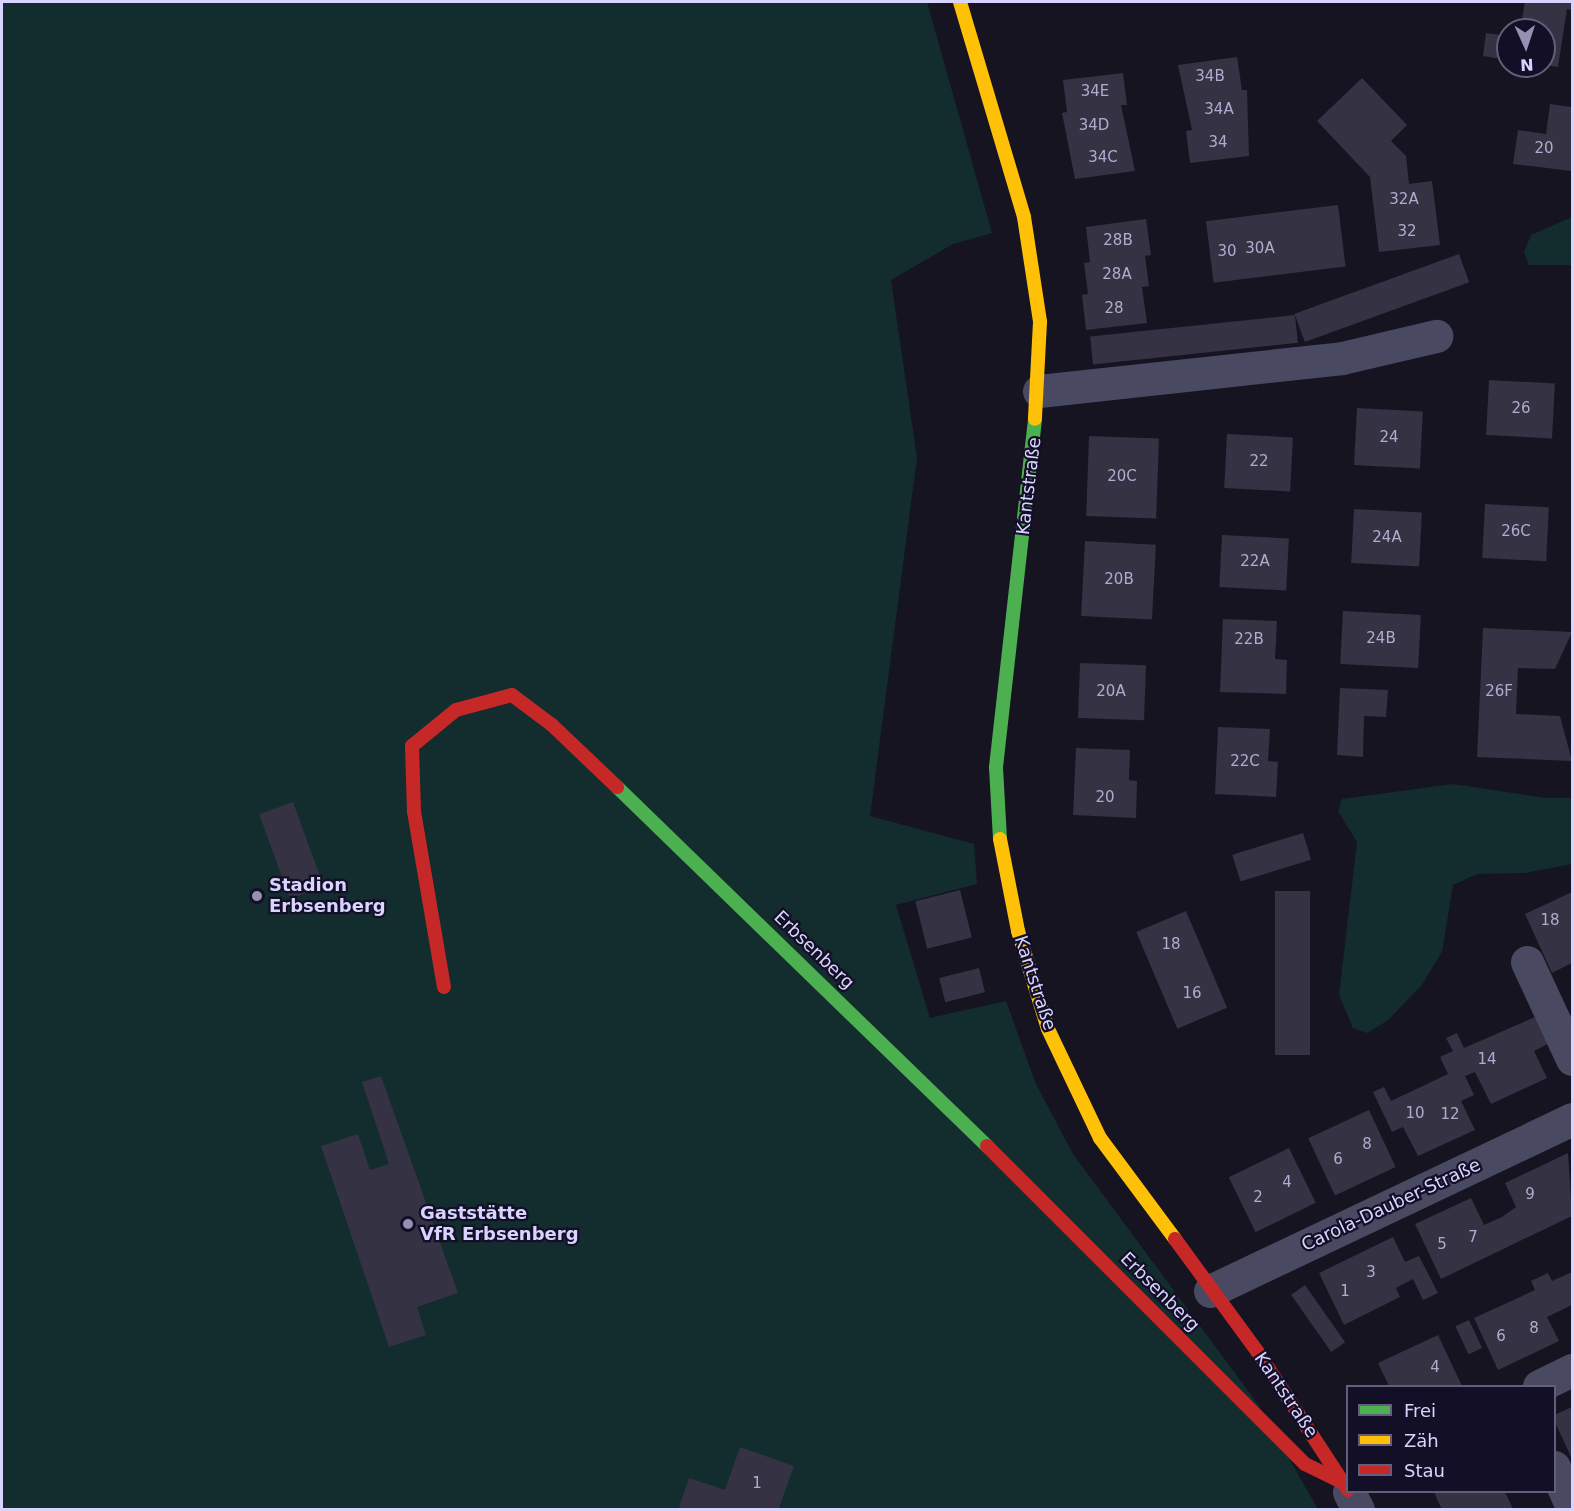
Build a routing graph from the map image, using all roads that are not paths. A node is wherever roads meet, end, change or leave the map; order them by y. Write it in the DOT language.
graph roads {
  1 [pos="960,2"];
  2 [pos="1436,336"];
  3 [pos="1039,391"];
  4 [pos="1527,962"];
  5 [pos="444,987"];
  6 [pos="1572,1059"];
  7 [pos="1572,1119"];
  8 [pos="1210,1291"];
  9 [pos="1572,1370"];
  10 [pos="1541,1385"];
  11 [pos="1556,1471"];
  12 [pos="1346,1486"];
  13 [pos="1346,1489"];
  14 [pos="1572,1507"];
  1 -- 3 [label="street, Kantstraße"];
  2 -- 3 [label="street"];
  3 -- 8 [label="street, Kantstraße"];
  4 -- 6 [label="street"];
  5 -- 13 [label="street, Erbsenberg"];
  7 -- 8 [label="street, Carola-Dauber-Straße"];
  8 -- 12 [label="street, Kantstraße"];
  9 -- 10 [label="street"];
  11 -- 14 [label="street"];
}
